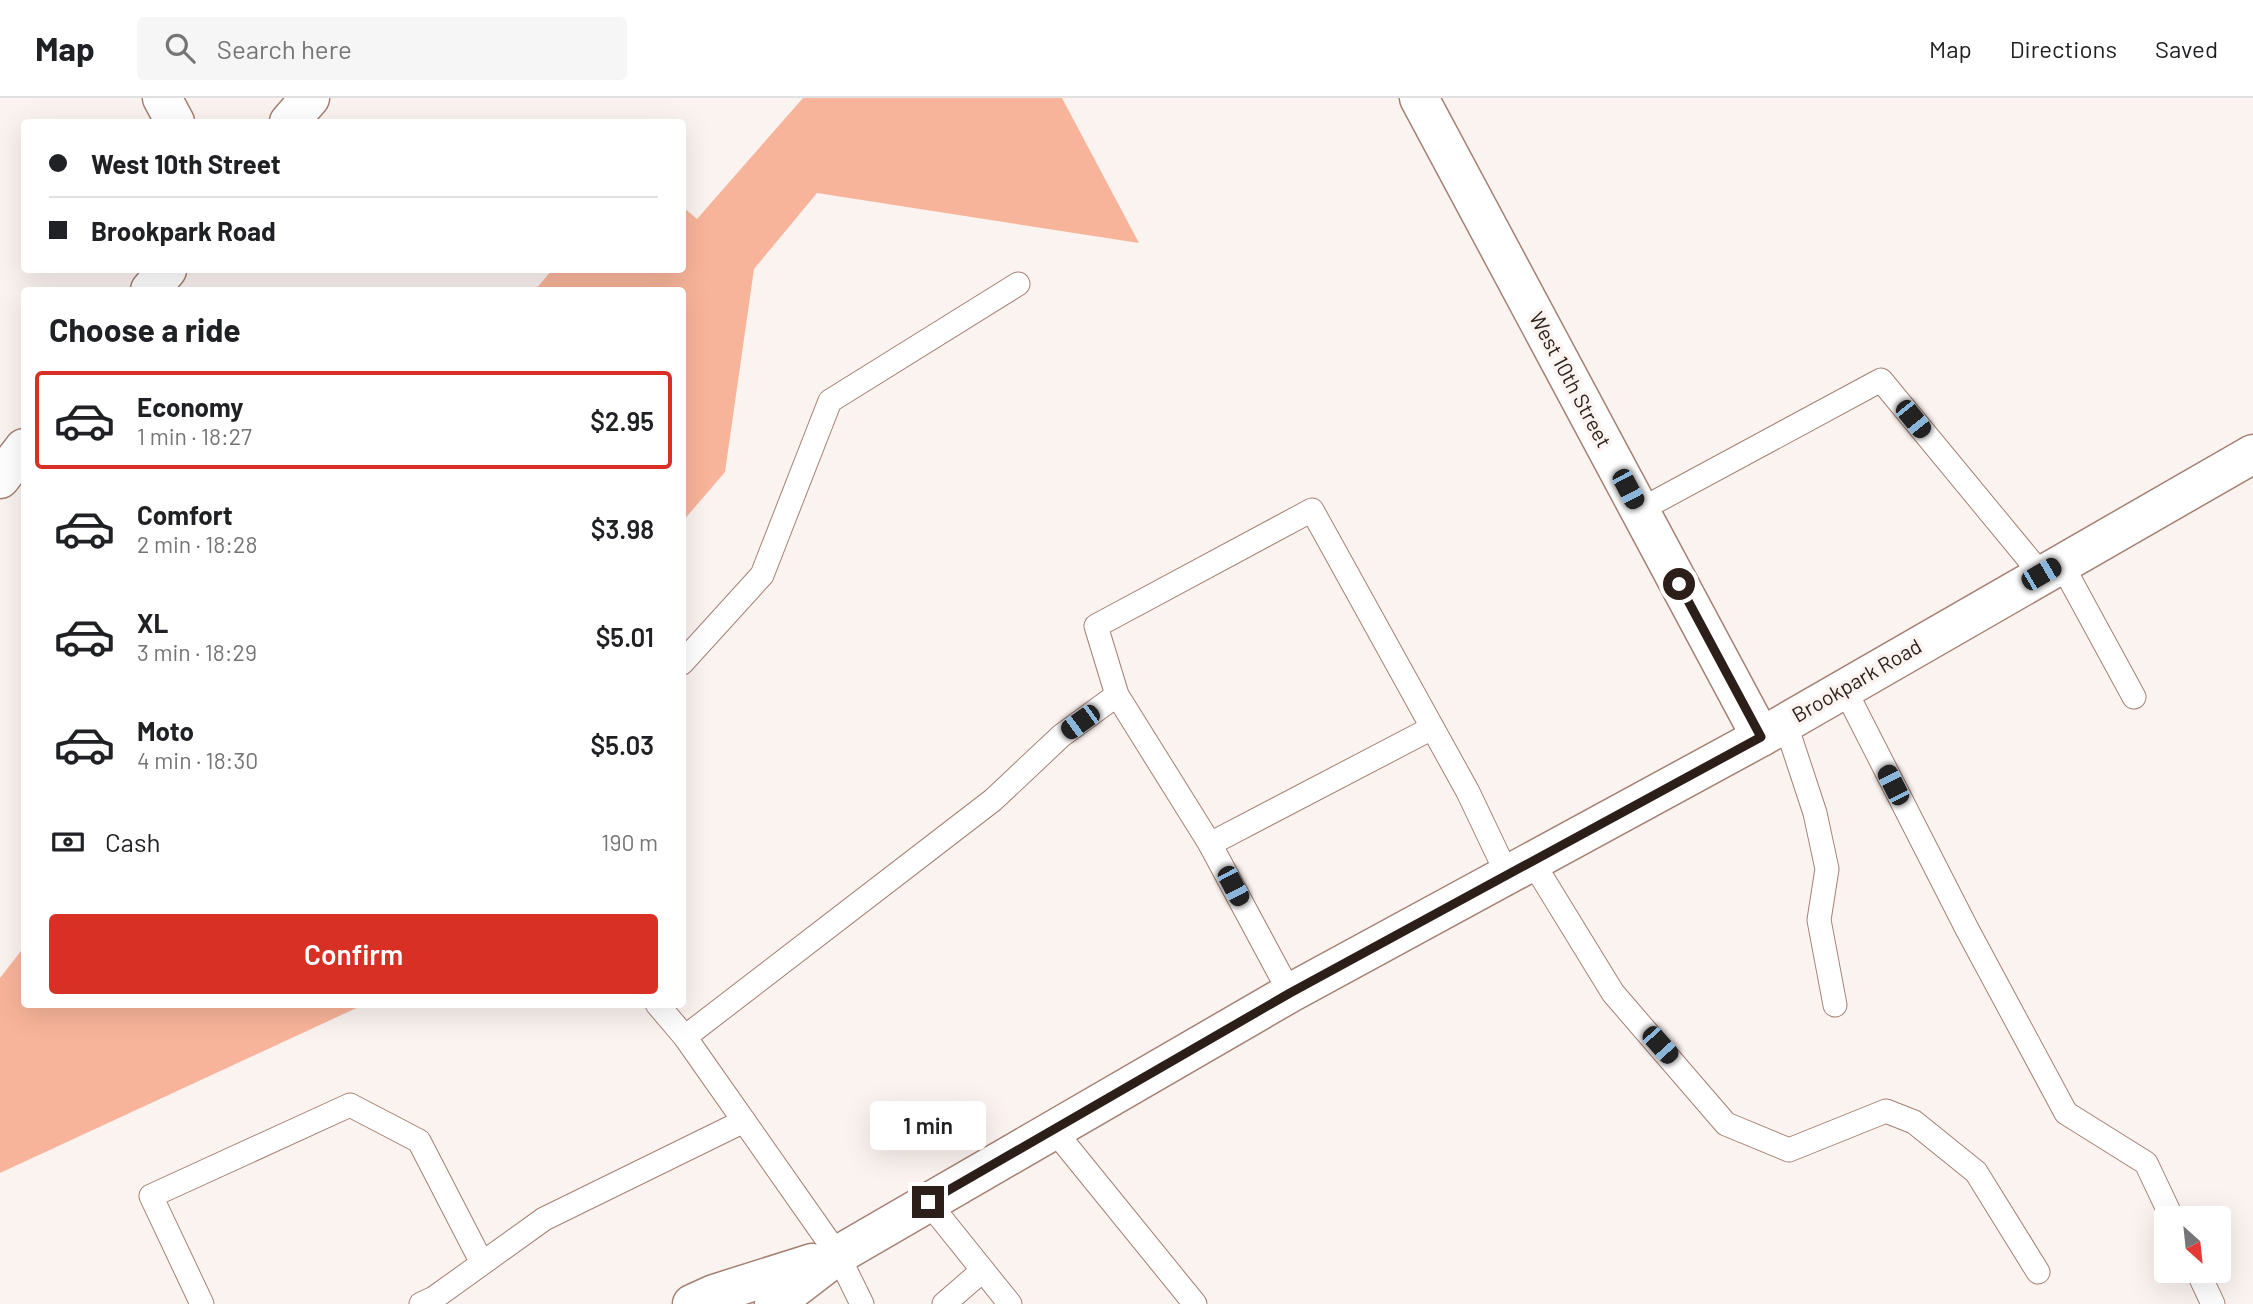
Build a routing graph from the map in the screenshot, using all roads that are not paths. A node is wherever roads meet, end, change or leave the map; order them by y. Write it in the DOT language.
graph roads {
  1 [pos="162,98"];
  2 [pos="310,98"];
  3 [pos="1419,98"];
  4 [pos="173,119"];
  5 [pos="292,119"];
  6 [pos="164,273"];
  7 [pos="1018,284"];
  8 [pos="153,287"];
  9 [pos="21,452"];
  10 [pos="2253,454"];
  11 [pos="0,479"];
  12 [pos="1640,510"];
  13 [pos="2051,568"];
  14 [pos="686,659"];
  15 [pos="1844,688"];
  16 [pos="1117,695"];
  17 [pos="2134,697"];
  18 [pos="1432,728"];
  19 [pos="1773,729"];
  20 [pos="1210,844"];
  21 [pos="1520,868"];
  22 [pos="1290,993"];
  23 [pos="1835,1005"];
  24 [pos="660,1008"];
  25 [pos="685,1037"];
  26 [pos="744,1121"];
  27 [pos="1054,1129"];
  28 [pos="928,1202"];
  29 [pos="2166,1206"];
  30 [pos="838,1255"];
  31 [pos="482,1263"];
  32 [pos="982,1271"];
  33 [pos="2038,1272"];
  34 [pos="2203,1283"];
  35 [pos="202,1304"];
  36 [pos="421,1304"];
  37 [pos="692,1304"];
  38 [pos="774,1304"];
  39 [pos="862,1304"];
  40 [pos="944,1304"];
  41 [pos="1010,1304"];
  42 [pos="1195,1304"];
  43 [pos="2213,1304"];
  1 -- 4 [label="main road"];
  2 -- 5 [label="main road"];
  3 -- 12 [label="main road, West 10th Street"];
  6 -- 8 [label="main road"];
  7 -- 14 [label="lane"];
  9 -- 11 [label="main road"];
  10 -- 13 [label="main road, Brookpark Road"];
  12 -- 13 [label="lane"];
  12 -- 19 [label="main road, West 10th Street"];
  13 -- 15 [label="main road, Brookpark Road"];
  13 -- 17 [label="lane"];
  15 -- 19 [label="main road, Brookpark Road"];
  15 -- 29 [label="lane"];
  16 -- 18 [label="lane"];
  16 -- 20 [label="lane"];
  16 -- 25 [label="lane"];
  18 -- 20 [label="lane"];
  18 -- 21 [label="lane"];
  19 -- 21 [label="main road, Brookpark Road"];
  19 -- 23 [label="lane"];
  20 -- 22 [label="lane"];
  21 -- 22 [label="main road, Brookpark Road"];
  21 -- 33 [label="lane"];
  22 -- 27 [label="main road, Brookpark Road"];
  24 -- 25 [label="lane"];
  25 -- 26 [label="lane"];
  26 -- 30 [label="lane"];
  26 -- 31 [label="lane"];
  27 -- 28 [label="main road, Brookpark Road"];
  27 -- 42 [label="lane"];
  28 -- 30 [label="main road, Brookpark Road"];
  28 -- 32 [label="lane"];
  30 -- 37 [label="main road"];
  30 -- 38 [label="main road"];
  30 -- 39 [label="lane"];
  31 -- 35 [label="lane"];
  31 -- 36 [label="lane"];
  32 -- 40 [label="lane"];
  32 -- 41 [label="lane"];
  34 -- 43 [label="lane"];
}
